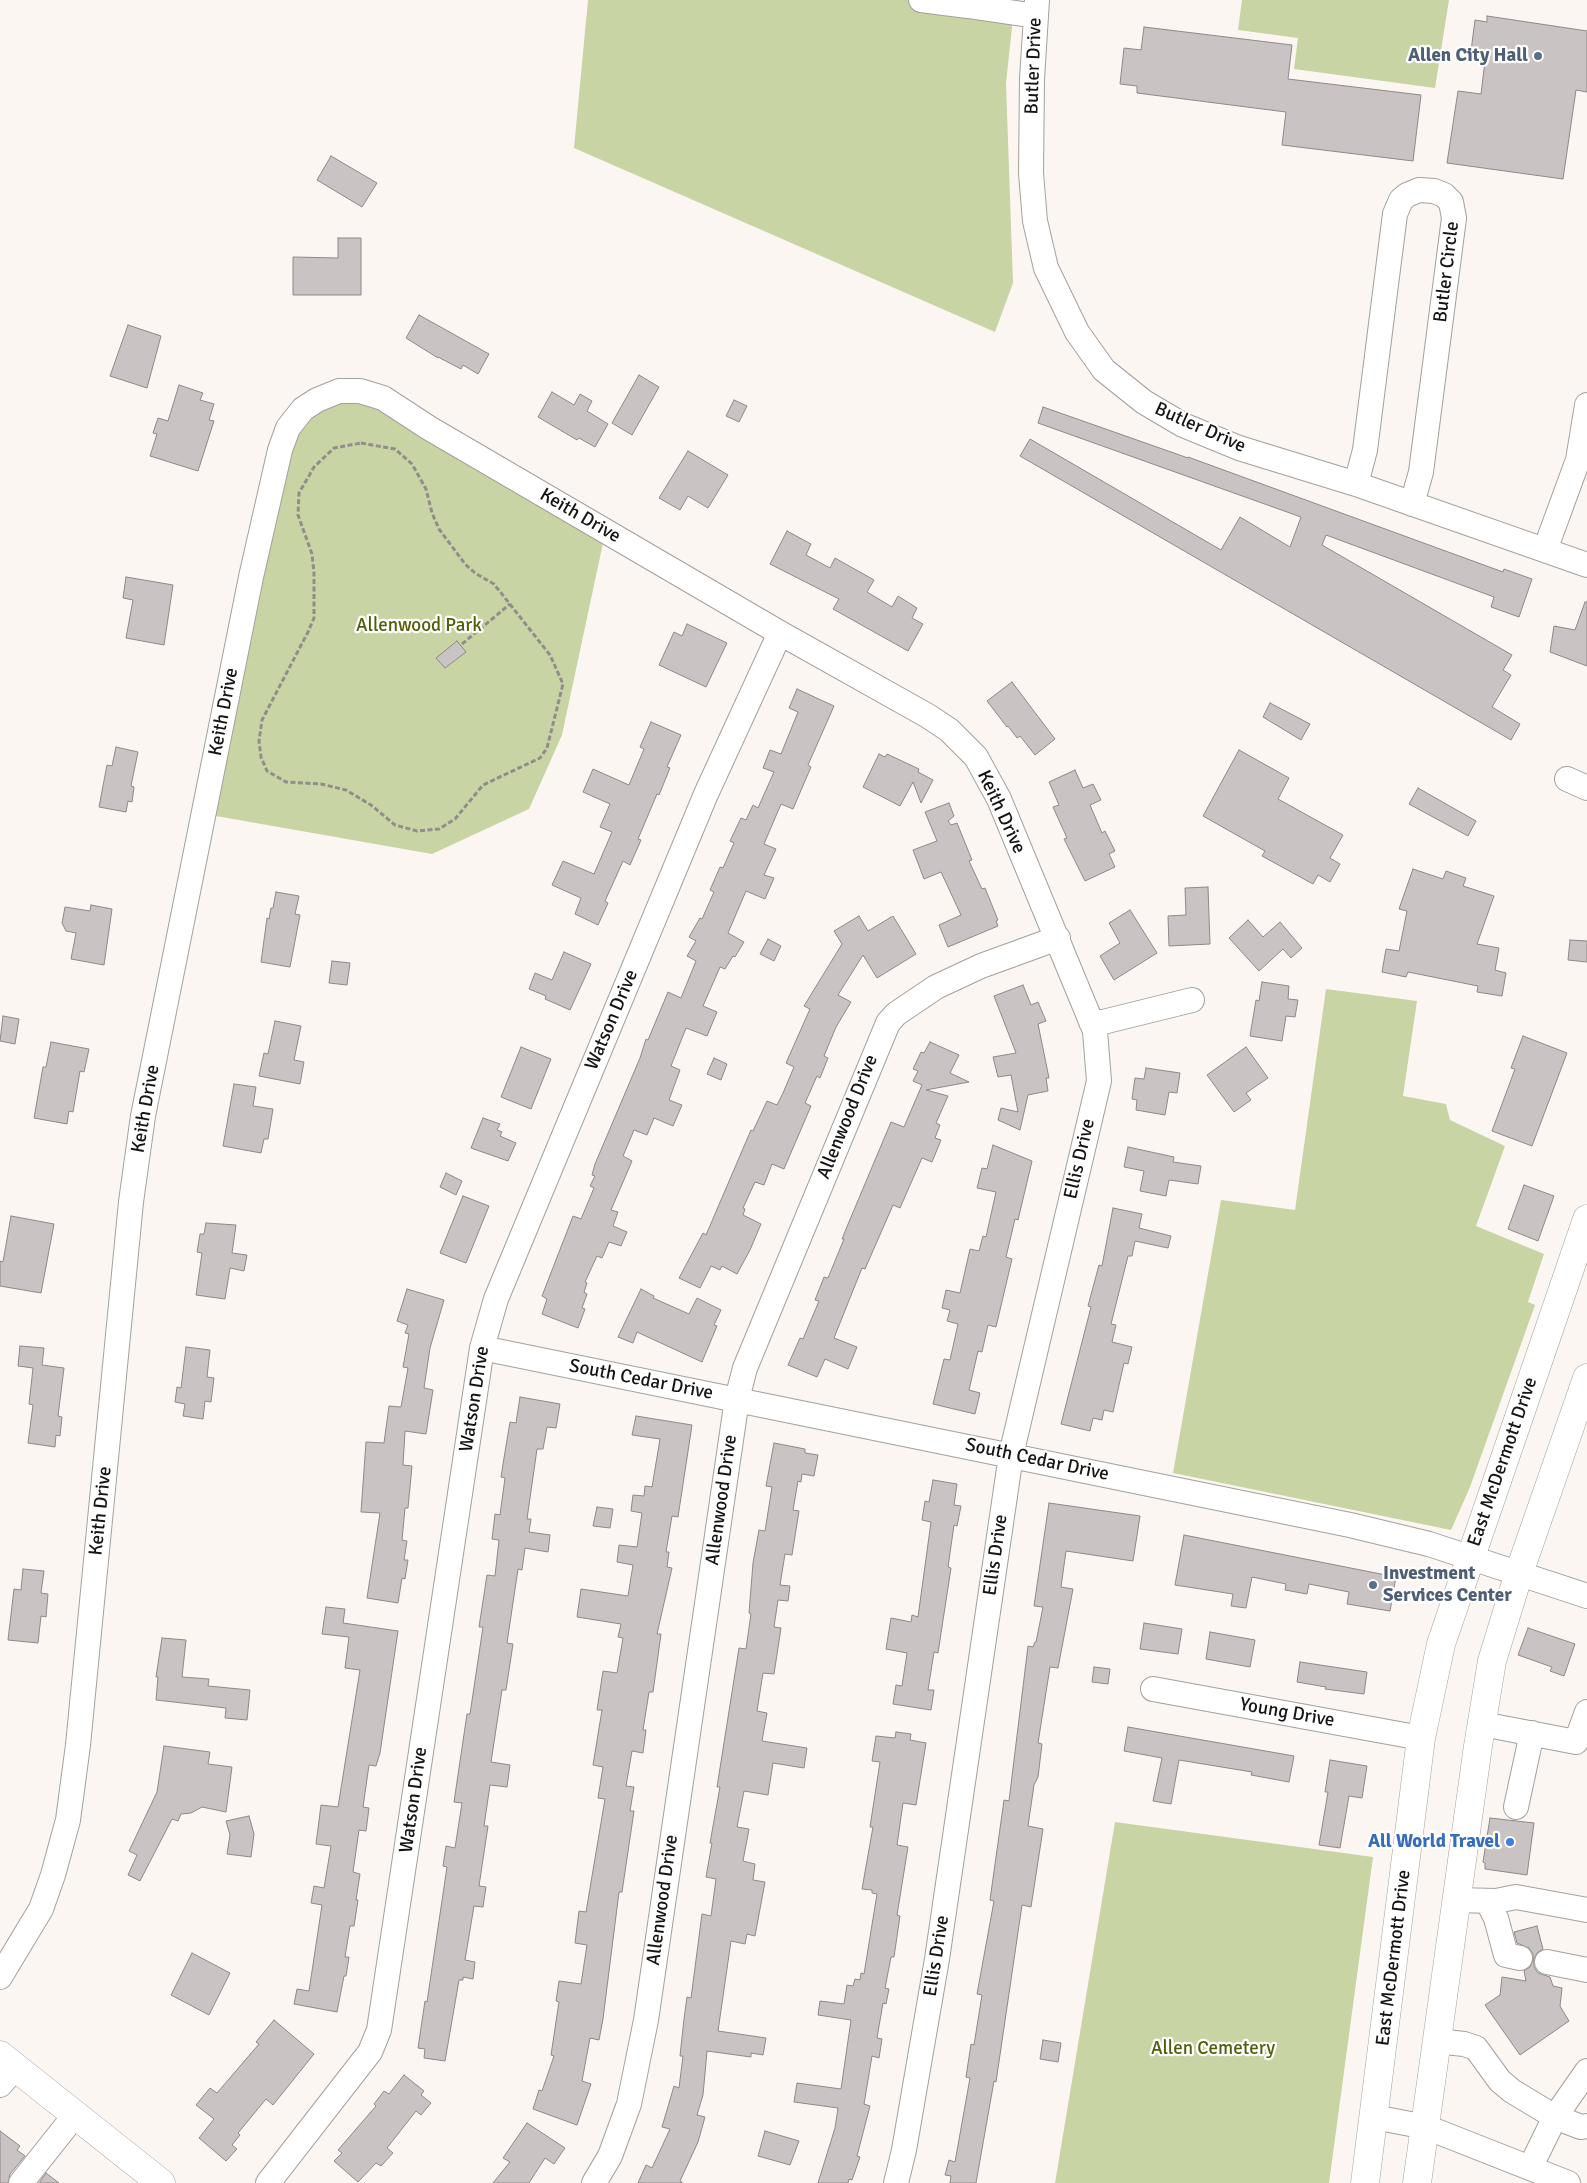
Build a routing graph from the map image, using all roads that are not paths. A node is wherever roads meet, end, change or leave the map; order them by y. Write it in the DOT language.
graph roads {
  1 [pos="921,0"];
  2 [pos="968,3"];
  3 [pos="1036,8"];
  4 [pos="1587,405"];
  5 [pos="1356,484"];
  6 [pos="1412,504"];
  7 [pos="1545,550"];
  8 [pos="1587,565"];
  9 [pos="780,633"];
  10 [pos="1058,938"];
  11 [pos="1192,1000"];
  12 [pos="1092,1022"];
  13 [pos="1587,1219"];
  14 [pos="482,1348"];
  15 [pos="1587,1378"];
  16 [pos="737,1399"];
  17 [pos="1011,1455"];
  18 [pos="1470,1558"];
  19 [pos="1519,1573"];
  20 [pos="1587,1596"];
  21 [pos="1153,1689"];
  22 [pos="1587,1712"];
  23 [pos="1482,1724"];
  24 [pos="1532,1733"];
  25 [pos="1421,1738"];
  26 [pos="1516,1807"];
  27 [pos="1456,1900"];
  28 [pos="1487,1901"];
  29 [pos="1587,1910"];
  30 [pos="1520,1958"];
  31 [pos="1546,1962"];
  32 [pos="1587,1970"];
  33 [pos="0,1977"];
  34 [pos="1436,2041"];
  35 [pos="5,2069"];
  36 [pos="1587,2071"];
  37 [pos="75,2115"];
  38 [pos="1374,2117"];
  39 [pos="1555,2117"];
  40 [pos="1587,2126"];
  41 [pos="1426,2127"];
  42 [pos="1536,2175"];
  43 [pos="21,2183"];
  44 [pos="160,2183"];
  45 [pos="268,2183"];
  46 [pos="594,2183"];
  47 [pos="896,2183"];
  48 [pos="1365,2183"];
  49 [pos="1417,2183"];
  50 [pos="1568,2183"];
  1 -- 2 [label="street"];
  2 -- 3 [label="street"];
  3 -- 5 [label="street, Butler Drive"];
  4 -- 7 [label="street"];
  5 -- 6 [label="street, Butler Drive"];
  5 -- 6 [label="street, Butler Circle"];
  6 -- 7 [label="street, Butler Drive"];
  7 -- 8 [label="street, Butler Drive"];
  9 -- 10 [label="street, Keith Drive"];
  9 -- 14 [label="street, Watson Drive"];
  9 -- 33 [label="street, Keith Drive"];
  10 -- 12 [label="street, Ellis Drive"];
  10 -- 16 [label="street, Allenwood Drive"];
  11 -- 12 [label="street"];
  12 -- 17 [label="street, Ellis Drive"];
  13 -- 18 [label="main road, East McDermott Drive"];
  14 -- 16 [label="street, South Cedar Drive"];
  14 -- 45 [label="street, Watson Drive"];
  15 -- 19 [label="main road"];
  16 -- 17 [label="street, South Cedar Drive"];
  16 -- 46 [label="street, Allenwood Drive"];
  17 -- 18 [label="street, South Cedar Drive"];
  17 -- 47 [label="street, Ellis Drive"];
  18 -- 19 [label="street, South Cedar Drive"];
  18 -- 25 [label="main road, East McDermott Drive"];
  19 -- 20 [label="street, South Cedar Drive"];
  19 -- 23 [label="main road"];
  21 -- 25 [label="street, Young Drive"];
  22 -- 24 [label="street"];
  23 -- 24 [label="street"];
  23 -- 27 [label="main road"];
  24 -- 26 [label="street"];
  25 -- 38 [label="main road, East McDermott Drive"];
  27 -- 28 [label="street"];
  27 -- 34 [label="main road"];
  28 -- 29 [label="street"];
  28 -- 30 [label="street"];
  31 -- 32 [label="street"];
  34 -- 39 [label="street"];
  34 -- 41 [label="main road"];
  35 -- 37 [label="main road"];
  36 -- 39 [label="street"];
  37 -- 43 [label="street"];
  37 -- 44 [label="main road"];
  38 -- 41 [label="street"];
  38 -- 48 [label="main road, East McDermott Drive"];
  39 -- 40 [label="street"];
  39 -- 42 [label="street"];
  41 -- 42 [label="street"];
  41 -- 49 [label="main road"];
  42 -- 50 [label="street"];
}
